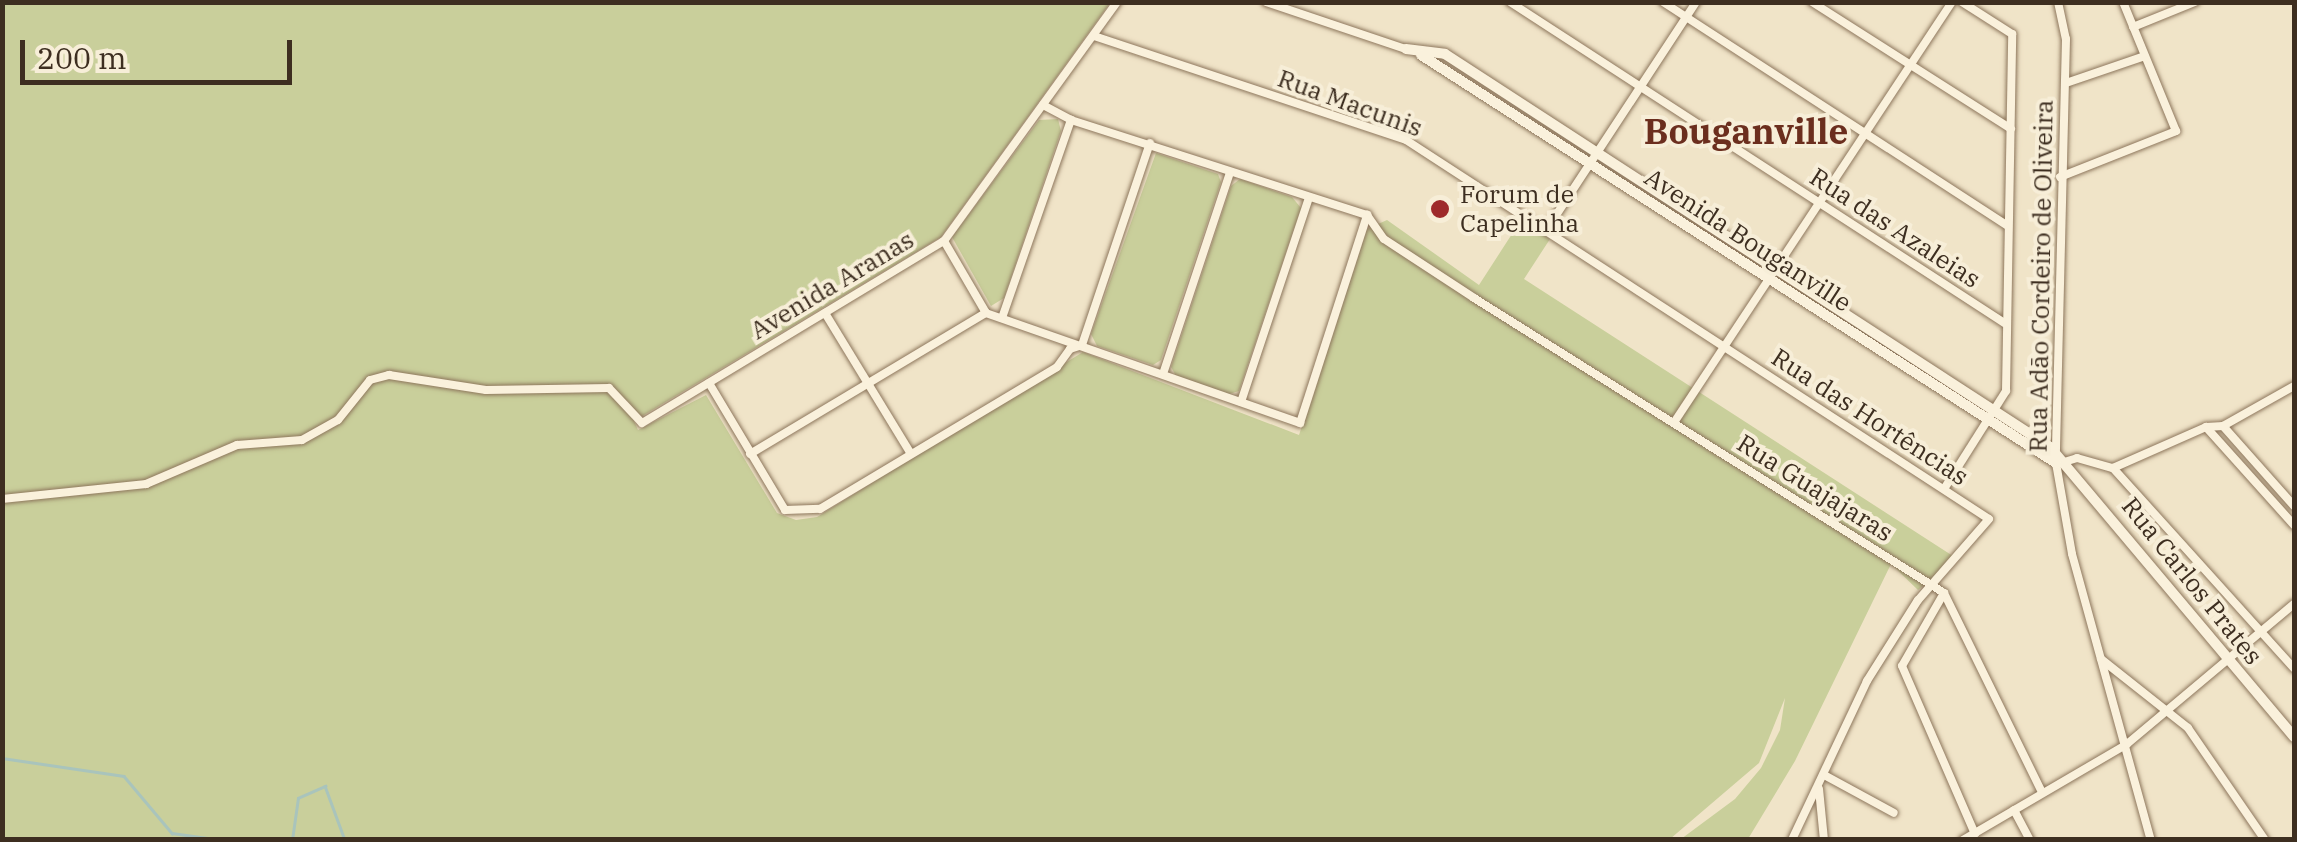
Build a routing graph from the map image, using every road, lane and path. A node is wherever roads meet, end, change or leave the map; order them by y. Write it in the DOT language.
graph roads {
  1 [pos="1117,2"];
  2 [pos="1266,2"];
  3 [pos="1510,2"];
  4 [pos="1664,2"];
  5 [pos="1696,2"];
  6 [pos="1812,2"];
  7 [pos="1952,2"];
  8 [pos="1962,2"];
  9 [pos="2058,2"];
  10 [pos="2123,2"];
  11 [pos="2195,2"];
  12 [pos="1686,17"];
  13 [pos="2134,27"];
  14 [pos="1094,36"];
  15 [pos="1406,49"];
  16 [pos="2145,56"];
  17 [pos="1909,66"];
  18 [pos="2066,84"];
  19 [pos="1640,86"];
  20 [pos="1043,105"];
  21 [pos="1071,120"];
  22 [pos="2012,129"];
  23 [pos="1865,136"];
  24 [pos="1150,144"];
  25 [pos="1592,159"];
  26 [pos="1230,173"];
  27 [pos="2060,177"];
  28 [pos="1308,198"];
  29 [pos="1820,202"];
  30 [pos="1366,215"];
  31 [pos="2008,226"];
  32 [pos="1547,230"];
  33 [pos="944,241"];
  34 [pos="1773,273"];
  35 [pos="825,313"];
  36 [pos="986,314"];
  37 [pos="1002,318"];
  38 [pos="2006,324"];
  39 [pos="1082,345"];
  40 [pos="1723,346"];
  41 [pos="1163,374"];
  42 [pos="868,381"];
  43 [pos="709,383"];
  44 [pos="2294,386"];
  45 [pos="1242,402"];
  46 [pos="1990,417"];
  47 [pos="1675,421"];
  48 [pos="2206,426"];
  49 [pos="2223,426"];
  50 [pos="910,452"];
  51 [pos="750,454"];
  52 [pos="2060,459"];
  53 [pos="2113,468"];
  54 [pos="1944,489"];
  55 [pos="2,499"];
  56 [pos="2294,506"];
  57 [pos="2294,526"];
  58 [pos="1934,587"];
  59 [pos="1944,593"];
  60 [pos="2294,604"];
  61 [pos="2262,632"];
  62 [pos="2100,658"];
  63 [pos="2231,660"];
  64 [pos="2294,668"];
  65 [pos="2168,710"];
  66 [pos="2294,737"];
  67 [pos="2127,744"];
  68 [pos="1826,776"];
  69 [pos="1820,790"];
  70 [pos="2041,790"];
  71 [pos="2014,810"];
  72 [pos="1894,814"];
  73 [pos="1975,834"];
  74 [pos="1792,840"];
  75 [pos="1824,840"];
  76 [pos="1963,840"];
  77 [pos="2030,840"];
  78 [pos="2151,840"];
  79 [pos="2265,840"];
  1 -- 14 [label="street, Avenida Aranas"];
  2 -- 15 [label="street"];
  3 -- 19 [label="street, Rua das Azaleias"];
  4 -- 12 [label="street"];
  5 -- 12 [label="street"];
  6 -- 17 [label="street"];
  7 -- 17 [label="street"];
  8 -- 22 [label="street"];
  9 -- 18 [label="street, Rua Adão Cordeiro de Oliveira"];
  10 -- 13 [label="street"];
  11 -- 13 [label="street"];
  12 -- 19 [label="street"];
  12 -- 23 [label="street"];
  13 -- 16 [label="street"];
  14 -- 20 [label="street, Avenida Aranas"];
  14 -- 32 [label="street, Rua Macunis"];
  15 -- 25 [label="street, Avenida Bouganville"];
  16 -- 18 [label="street"];
  16 -- 27 [label="street"];
  17 -- 22 [label="street"];
  17 -- 23 [label="street"];
  18 -- 27 [label="street, Rua Adão Cordeiro de Oliveira"];
  19 -- 25 [label="street"];
  19 -- 29 [label="street, Rua das Azaleias"];
  20 -- 21 [label="street"];
  20 -- 33 [label="street, Avenida Aranas"];
  21 -- 24 [label="street"];
  21 -- 37 [label="street"];
  22 -- 31 [label="street"];
  23 -- 29 [label="street"];
  23 -- 31 [label="street"];
  24 -- 26 [label="street"];
  24 -- 39 [label="street"];
  25 -- 32 [label="street"];
  25 -- 34 [label="street, Avenida Bouganville"];
  26 -- 28 [label="street"];
  26 -- 41 [label="street"];
  27 -- 52 [label="street, Rua Adão Cordeiro de Oliveira"];
  28 -- 30 [label="street"];
  28 -- 45 [label="street"];
  29 -- 34 [label="street"];
  29 -- 38 [label="street, Rua das Azaleias"];
  30 -- 45 [label="street"];
  30 -- 47 [label="street, Rua Guajajaras"];
  31 -- 38 [label="street"];
  32 -- 40 [label="street, Rua Macunis"];
  33 -- 35 [label="street, Avenida Aranas"];
  33 -- 36 [label="street"];
  34 -- 40 [label="street"];
  34 -- 46 [label="street, Avenida Bouganville"];
  35 -- 42 [label="street"];
  35 -- 43 [label="street, Avenida Aranas"];
  36 -- 37 [label="street"];
  36 -- 42 [label="street"];
  37 -- 39 [label="street"];
  38 -- 46 [label="street"];
  39 -- 41 [label="street"];
  39 -- 50 [label="street"];
  40 -- 47 [label="street"];
  40 -- 54 [label="street, Rua das Hortências"];
  41 -- 45 [label="street"];
  42 -- 50 [label="street"];
  42 -- 51 [label="street"];
  43 -- 51 [label="street"];
  43 -- 55 [label="street, Avenida Aranas"];
  44 -- 49 [label="street"];
  46 -- 52 [label="street, Avenida Bouganville"];
  46 -- 54 [label="street"];
  47 -- 58 [label="street, Rua Guajajaras"];
  48 -- 49 [label="street"];
  48 -- 53 [label="street"];
  48 -- 57 [label="street"];
  49 -- 56 [label="street"];
  50 -- 51 [label="street"];
  52 -- 53 [label="street"];
  52 -- 62 [label="street, Rua Adão Cordeiro de Oliveira"];
  52 -- 63 [label="street, Rua Carlos Prates"];
  53 -- 61 [label="street"];
  54 -- 58 [label="street, Rua das Hortências"];
  58 -- 59 [label="street, Rua Guajajaras"];
  58 -- 68 [label="street"];
  59 -- 70 [label="street"];
  59 -- 73 [label="street"];
  60 -- 61 [label="street"];
  61 -- 63 [label="street"];
  61 -- 64 [label="street"];
  62 -- 65 [label="street"];
  62 -- 67 [label="street, Rua Adão Cordeiro de Oliveira"];
  63 -- 65 [label="street"];
  63 -- 66 [label="street, Rua Carlos Prates"];
  65 -- 67 [label="street"];
  65 -- 79 [label="street"];
  67 -- 70 [label="street"];
  67 -- 78 [label="street, Rua Adão Cordeiro de Oliveira"];
  68 -- 69 [label="street"];
  68 -- 72 [label="street"];
  69 -- 74 [label="street"];
  69 -- 75 [label="street"];
  70 -- 71 [label="street"];
  71 -- 73 [label="street"];
  71 -- 77 [label="street"];
  73 -- 76 [label="street"];
}
